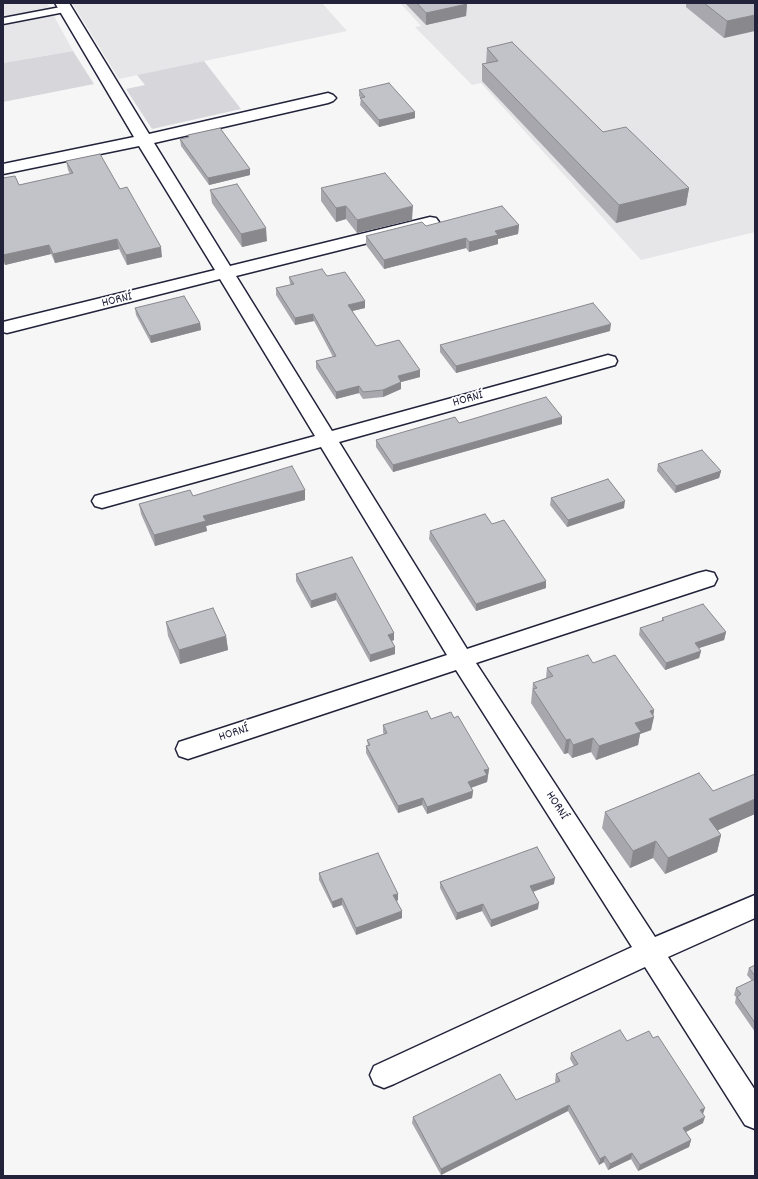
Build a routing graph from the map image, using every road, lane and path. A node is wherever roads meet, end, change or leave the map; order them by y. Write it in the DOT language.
graph roads {
  1 [pos="64,6"];
  2 [pos="3,20"];
  3 [pos="328,98"];
  4 [pos="144,140"];
  5 [pos="3,169"];
  6 [pos="430,222"];
  7 [pos="226,274"];
  8 [pos="8,327"];
  9 [pos="608,361"];
  10 [pos="327,439"];
  11 [pos="102,502"];
  12 [pos="706,579"];
  13 [pos="462,660"];
  14 [pos="188,749"];
  15 [pos="755,906"];
  16 [pos="650,952"];
  17 [pos="384,1075"];
  18 [pos="755,1115"];
  1 -- 2 [label="lane"];
  1 -- 4 [label="street, HORNÍ"];
  3 -- 4 [label="street"];
  4 -- 5 [label="street"];
  4 -- 7 [label="street, HORNÍ"];
  6 -- 7 [label="street, HORNÍ"];
  7 -- 8 [label="street, HORNÍ"];
  7 -- 10 [label="street, HORNÍ"];
  9 -- 10 [label="street, HORNÍ"];
  10 -- 11 [label="street, HORNÍ"];
  10 -- 13 [label="street, HORNÍ"];
  12 -- 13 [label="street, HORNÍ"];
  13 -- 14 [label="street, HORNÍ"];
  13 -- 16 [label="street, HORNÍ"];
  15 -- 16 [label="street"];
  16 -- 17 [label="street"];
  16 -- 18 [label="street, HORNÍ"];
}
